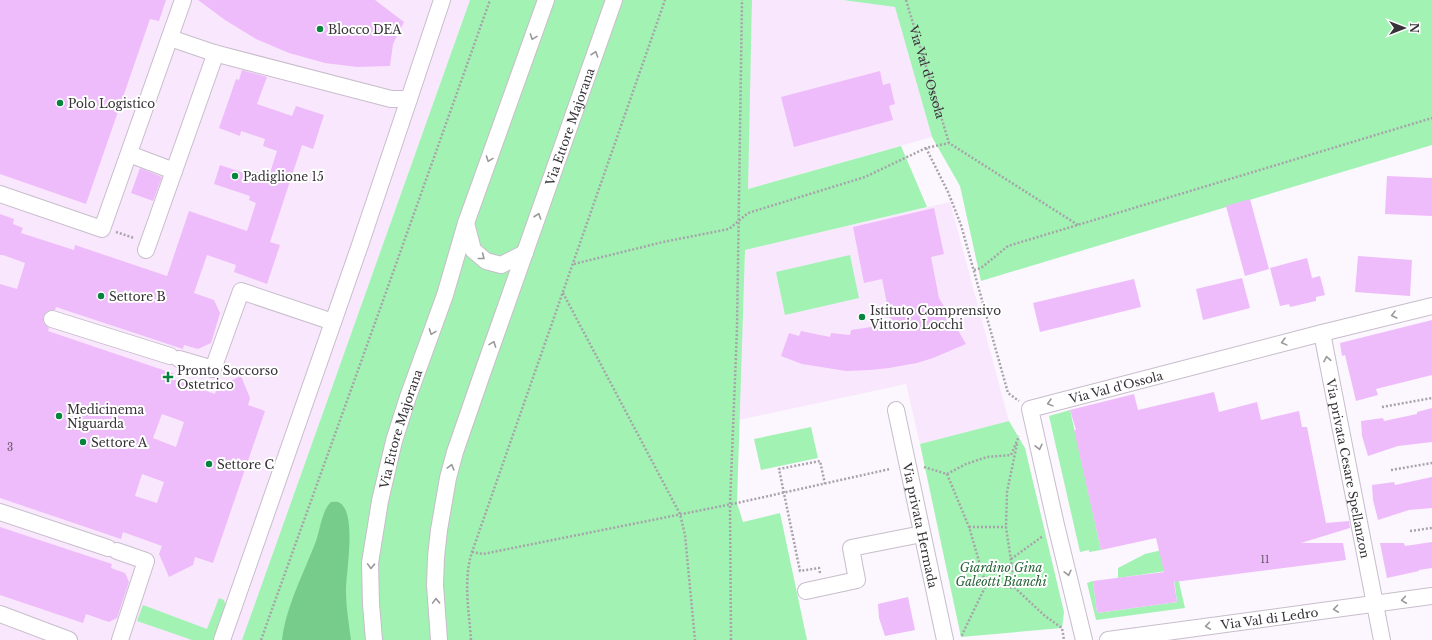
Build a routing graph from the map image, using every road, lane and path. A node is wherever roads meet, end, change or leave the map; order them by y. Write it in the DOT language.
graph roads {
  1 [pos="183,0"];
  2 [pos="442,0"];
  3 [pos="490,0"];
  4 [pos="546,0"];
  5 [pos="614,0"];
  6 [pos="665,0"];
  7 [pos="742,0"];
  8 [pos="906,0"];
  9 [pos="170,38"];
  10 [pos="214,53"];
  11 [pos="409,99"];
  12 [pos="1432,118"];
  13 [pos="949,143"];
  14 [pos="926,148"];
  15 [pos="129,154"];
  16 [pos="174,171"];
  17 [pos="0,194"];
  18 [pos="739,220"];
  19 [pos="466,223"];
  20 [pos="1078,225"];
  21 [pos="112,231"];
  22 [pos="148,246"];
  23 [pos="525,253"];
  24 [pos="573,264"];
  25 [pos="974,270"];
  26 [pos="563,293"];
  27 [pos="1432,306"];
  28 [pos="52,319"];
  29 [pos="333,322"];
  30 [pos="1322,332"];
  31 [pos="1432,398"];
  32 [pos="1382,407"];
  33 [pos="1030,409"];
  34 [pos="896,410"];
  35 [pos="1019,438"];
  36 [pos="1011,455"];
  37 [pos="1432,463"];
  38 [pos="922,466"];
  39 [pos="890,469"];
  40 [pos="1391,470"];
  41 [pos="947,474"];
  42 [pos="825,484"];
  43 [pos="784,493"];
  44 [pos="730,504"];
  45 [pos="0,512"];
  46 [pos="680,514"];
  47 [pos="1056,525"];
  48 [pos="969,527"];
  49 [pos="1006,527"];
  50 [pos="1432,528"];
  51 [pos="1410,531"];
  52 [pos="922,534"];
  53 [pos="472,552"];
  54 [pos="1011,559"];
  55 [pos="986,585"];
  56 [pos="823,587"];
  57 [pos="1015,588"];
  58 [pos="806,591"];
  59 [pos="1432,596"];
  60 [pos="1375,604"];
  61 [pos="0,614"];
  62 [pos="961,636"];
  63 [pos="69,640"];
  64 [pos="120,640"];
  65 [pos="222,640"];
  66 [pos="261,640"];
  67 [pos="374,640"];
  68 [pos="439,640"];
  69 [pos="471,640"];
  70 [pos="695,640"];
  71 [pos="731,640"];
  72 [pos="945,640"];
  73 [pos="1064,640"];
  74 [pos="1084,640"];
  75 [pos="1108,640"];
  76 [pos="1382,640"];
  1 -- 9 [label="street"];
  2 -- 11 [label="street"];
  3 -- 66 [label="path"];
  4 -- 19 [label="street, Via Ettore Majorana, one-way"];
  23 -- 5 [label="street, Via Ettore Majorana, one-way"];
  6 -- 24 [label="path"];
  7 -- 18 [label="path"];
  8 -- 13 [label="path, Via Val d'Ossola"];
  9 -- 10 [label="street"];
  9 -- 15 [label="street"];
  10 -- 11 [label="street"];
  10 -- 16 [label="street"];
  11 -- 29 [label="street"];
  12 -- 20 [label="path"];
  13 -- 14 [label="path"];
  13 -- 20 [label="path"];
  14 -- 18 [label="path"];
  14 -- 25 [label="path"];
  15 -- 16 [label="street"];
  15 -- 17 [label="street"];
  16 -- 22 [label="street"];
  18 -- 24 [label="path"];
  18 -- 44 [label="path"];
  19 -- 23 [label="street, one-way"];
  19 -- 67 [label="street, Via Ettore Majorana, one-way"];
  20 -- 25 [label="path"];
  21 -- 22 [label="path"];
  68 -- 23 [label="street, Via Ettore Majorana, one-way"];
  24 -- 26 [label="path"];
  25 -- 33 [label="path"];
  26 -- 46 [label="path"];
  26 -- 53 [label="path"];
  27 -- 30 [label="street, Via Val d'Ossola, one-way"];
  28 -- 29 [label="street"];
  29 -- 65 [label="street"];
  30 -- 33 [label="street, Via Val d'Ossola, one-way"];
  60 -- 30 [label="street, Via privata Cesare Spellanzon, one-way"];
  31 -- 32 [label="path"];
  33 -- 47 [label="street, one-way"];
  34 -- 52 [label="street, Via privata Hermada"];
  35 -- 49 [label="path"];
  36 -- 41 [label="path"];
  37 -- 40 [label="path"];
  38 -- 41 [label="path"];
  39 -- 42 [label="path"];
  41 -- 48 [label="path"];
  42 -- 43 [label="path"];
  42 -- 43 [label="path"];
  43 -- 44 [label="path"];
  43 -- 56 [label="path"];
  44 -- 46 [label="path"];
  44 -- 71 [label="path"];
  45 -- 64 [label="street"];
  46 -- 53 [label="path"];
  46 -- 70 [label="path"];
  47 -- 54 [label="path"];
  47 -- 74 [label="street, one-way"];
  48 -- 49 [label="path"];
  48 -- 55 [label="path"];
  49 -- 54 [label="path"];
  50 -- 51 [label="path"];
  52 -- 56 [label="street"];
  52 -- 72 [label="street, Via privata Hermada"];
  53 -- 69 [label="path"];
  54 -- 57 [label="path"];
  55 -- 57 [label="path"];
  55 -- 62 [label="path"];
  56 -- 58 [label="street"];
  57 -- 73 [label="path"];
  59 -- 60 [label="street, Via Val di Ledro, one-way"];
  60 -- 75 [label="street, Via Val di Ledro, one-way"];
  60 -- 76 [label="street, Via privata Cesare Spellanzon"];
  61 -- 63 [label="street"];
}
